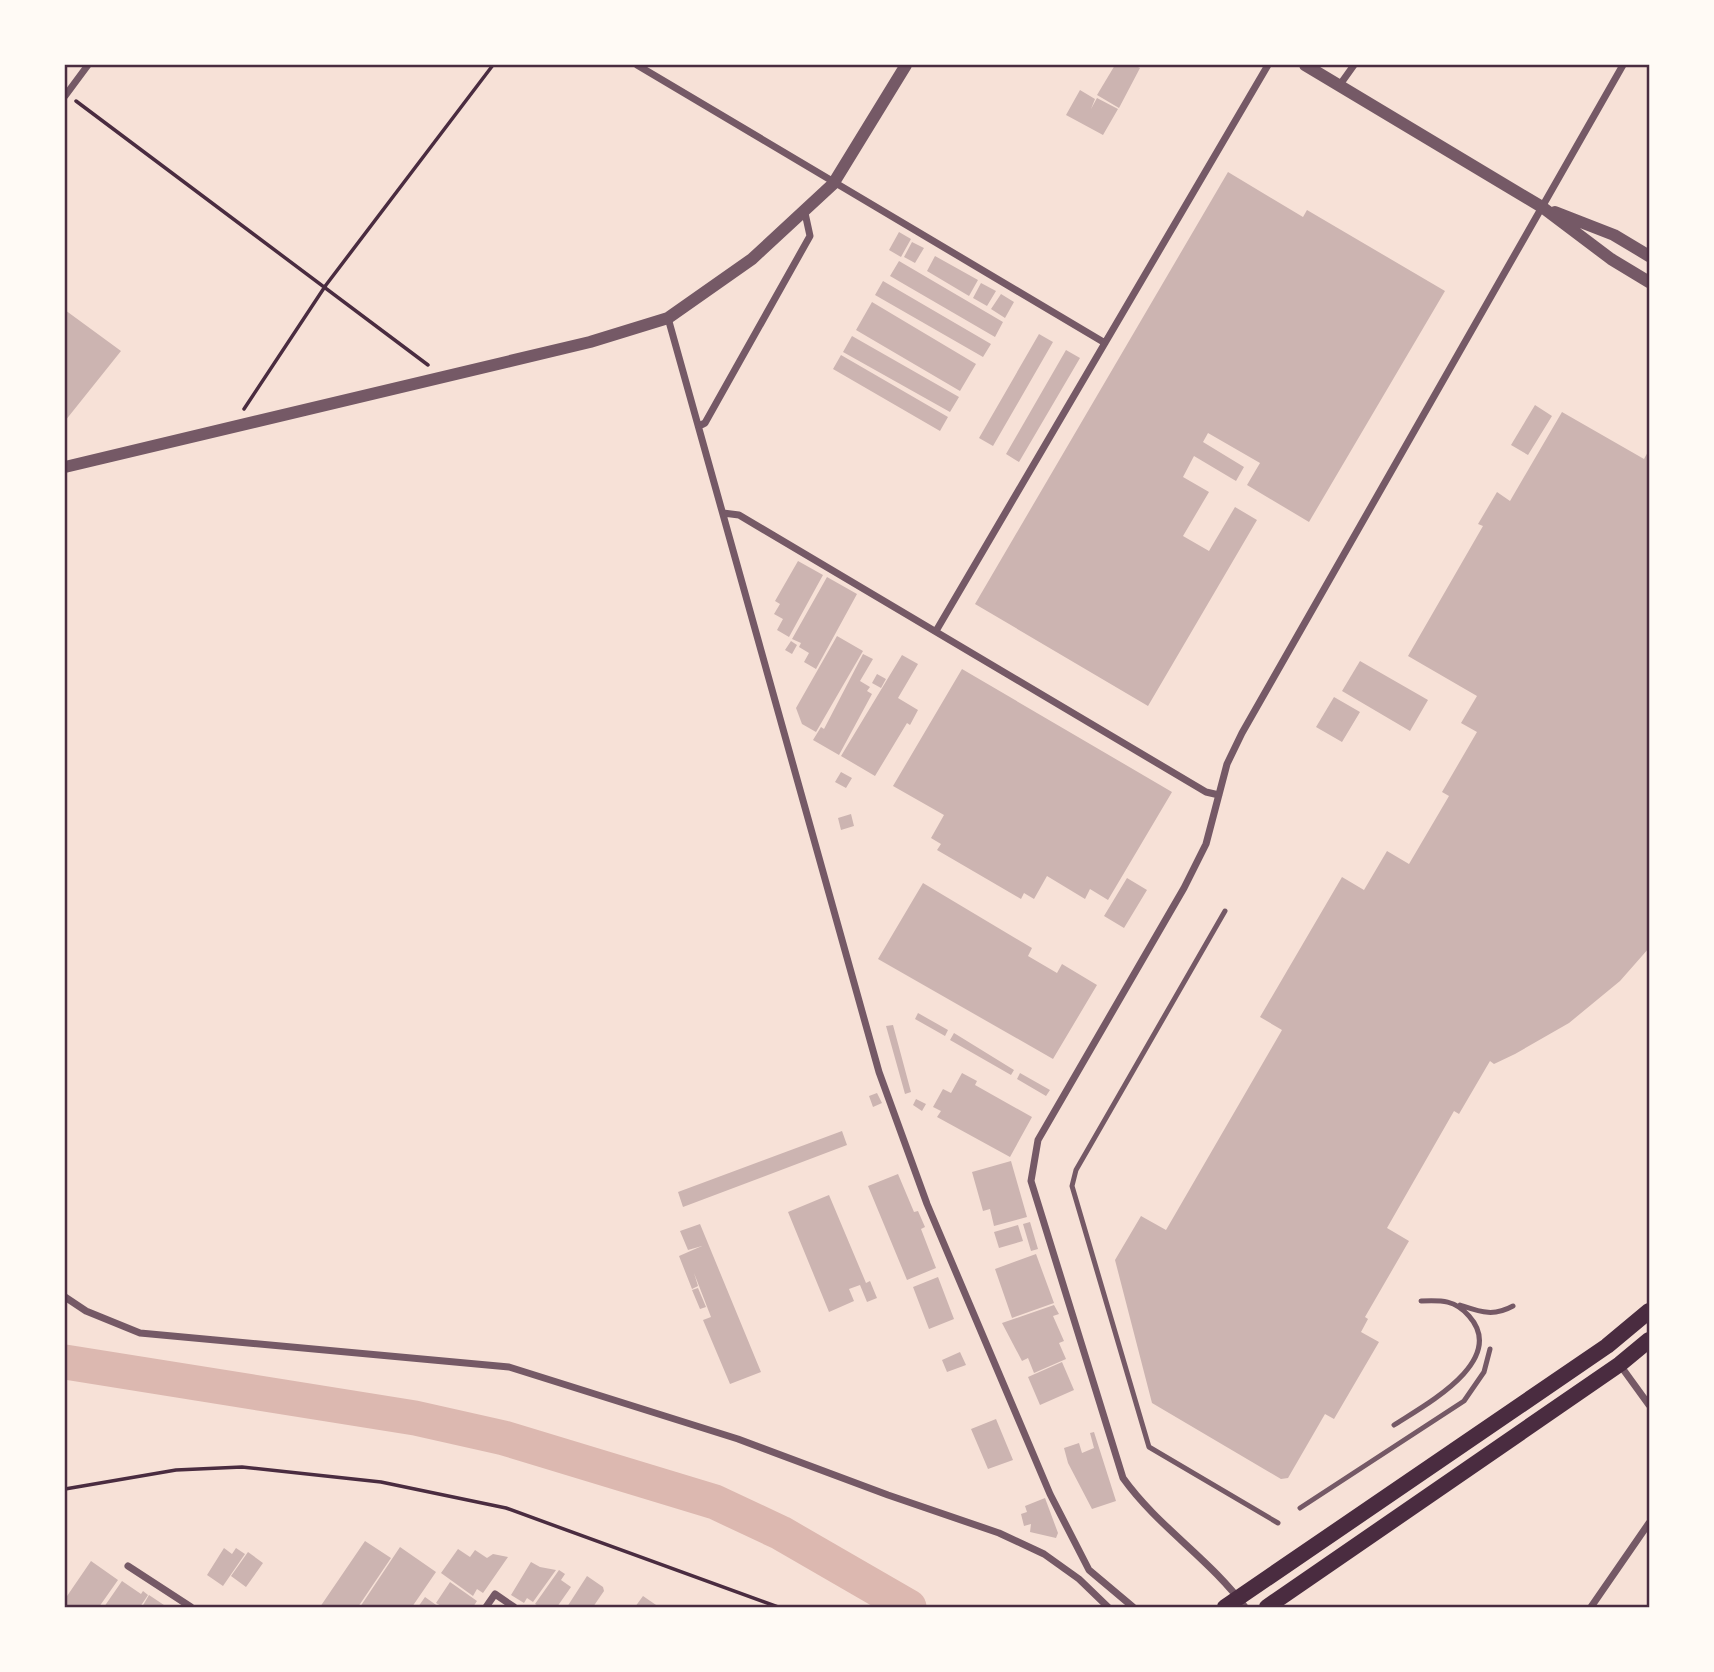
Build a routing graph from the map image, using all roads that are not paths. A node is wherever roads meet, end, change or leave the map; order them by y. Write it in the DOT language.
graph roads {
  1 [pos="88,65"];
  2 [pos="637,65"];
  3 [pos="906,65"];
  4 [pos="1268,65"];
  5 [pos="1305,65"];
  6 [pos="1354,65"];
  7 [pos="1623,65"];
  8 [pos="1339,86"];
  9 [pos="66,95"];
  10 [pos="834,184"];
  11 [pos="1542,207"];
  12 [pos="805,213"];
  13 [pos="1649,256"];
  14 [pos="1649,282"];
  15 [pos="668,318"];
  16 [pos="1105,343"];
  17 [pos="699,426"];
  18 [pos="65,467"];
  19 [pos="723,513"];
  20 [pos="936,631"];
  21 [pos="1219,794"];
  22 [pos="1225,911"];
  23 [pos="65,1297"];
  24 [pos="1421,1301"];
  25 [pos="1460,1306"];
  26 [pos="1513,1306"];
  27 [pos="1649,1311"];
  28 [pos="1649,1340"];
  29 [pos="1489,1349"];
  30 [pos="1620,1364"];
  31 [pos="1649,1405"];
  32 [pos="1394,1425"];
  33 [pos="1300,1508"];
  34 [pos="1278,1523"];
  35 [pos="1649,1524"];
  36 [pos="128,1566"];
  37 [pos="1089,1570"];
  38 [pos="1079,1579"];
  39 [pos="191,1607"];
  40 [pos="486,1607"];
  41 [pos="514,1607"];
  42 [pos="1108,1607"];
  43 [pos="1133,1607"];
  44 [pos="1225,1607"];
  45 [pos="1245,1607"];
  46 [pos="1268,1607"];
  47 [pos="1591,1607"];
  1 -- 9 [label="street"];
  2 -- 10 [label="street"];
  3 -- 10 [label="street"];
  4 -- 16 [label="street"];
  5 -- 8 [label="street"];
  6 -- 8 [label="street"];
  7 -- 11 [label="street"];
  8 -- 11 [label="street"];
  10 -- 12 [label="street"];
  10 -- 16 [label="street"];
  11 -- 13 [label="street"];
  11 -- 14 [label="street"];
  11 -- 21 [label="street"];
  12 -- 15 [label="street"];
  12 -- 17 [label="street"];
  15 -- 17 [label="street"];
  15 -- 18 [label="street"];
  16 -- 20 [label="street"];
  17 -- 19 [label="street"];
  19 -- 20 [label="street"];
  19 -- 37 [label="street"];
  20 -- 21 [label="street"];
  21 -- 45 [label="street"];
  22 -- 34 [label="lane"];
  23 -- 38 [label="street"];
  24 -- 25 [label="lane"];
  25 -- 26 [label="lane"];
  25 -- 32 [label="lane"];
  27 -- 44 [label="main road"];
  28 -- 30 [label="main road"];
  29 -- 33 [label="lane"];
  30 -- 31 [label="street"];
  30 -- 46 [label="main road"];
  35 -- 47 [label="street"];
  36 -- 39 [label="street"];
  37 -- 38 [label="street"];
  37 -- 43 [label="street"];
  38 -- 42 [label="street"];
  40 -- 41 [label="street"];
}
